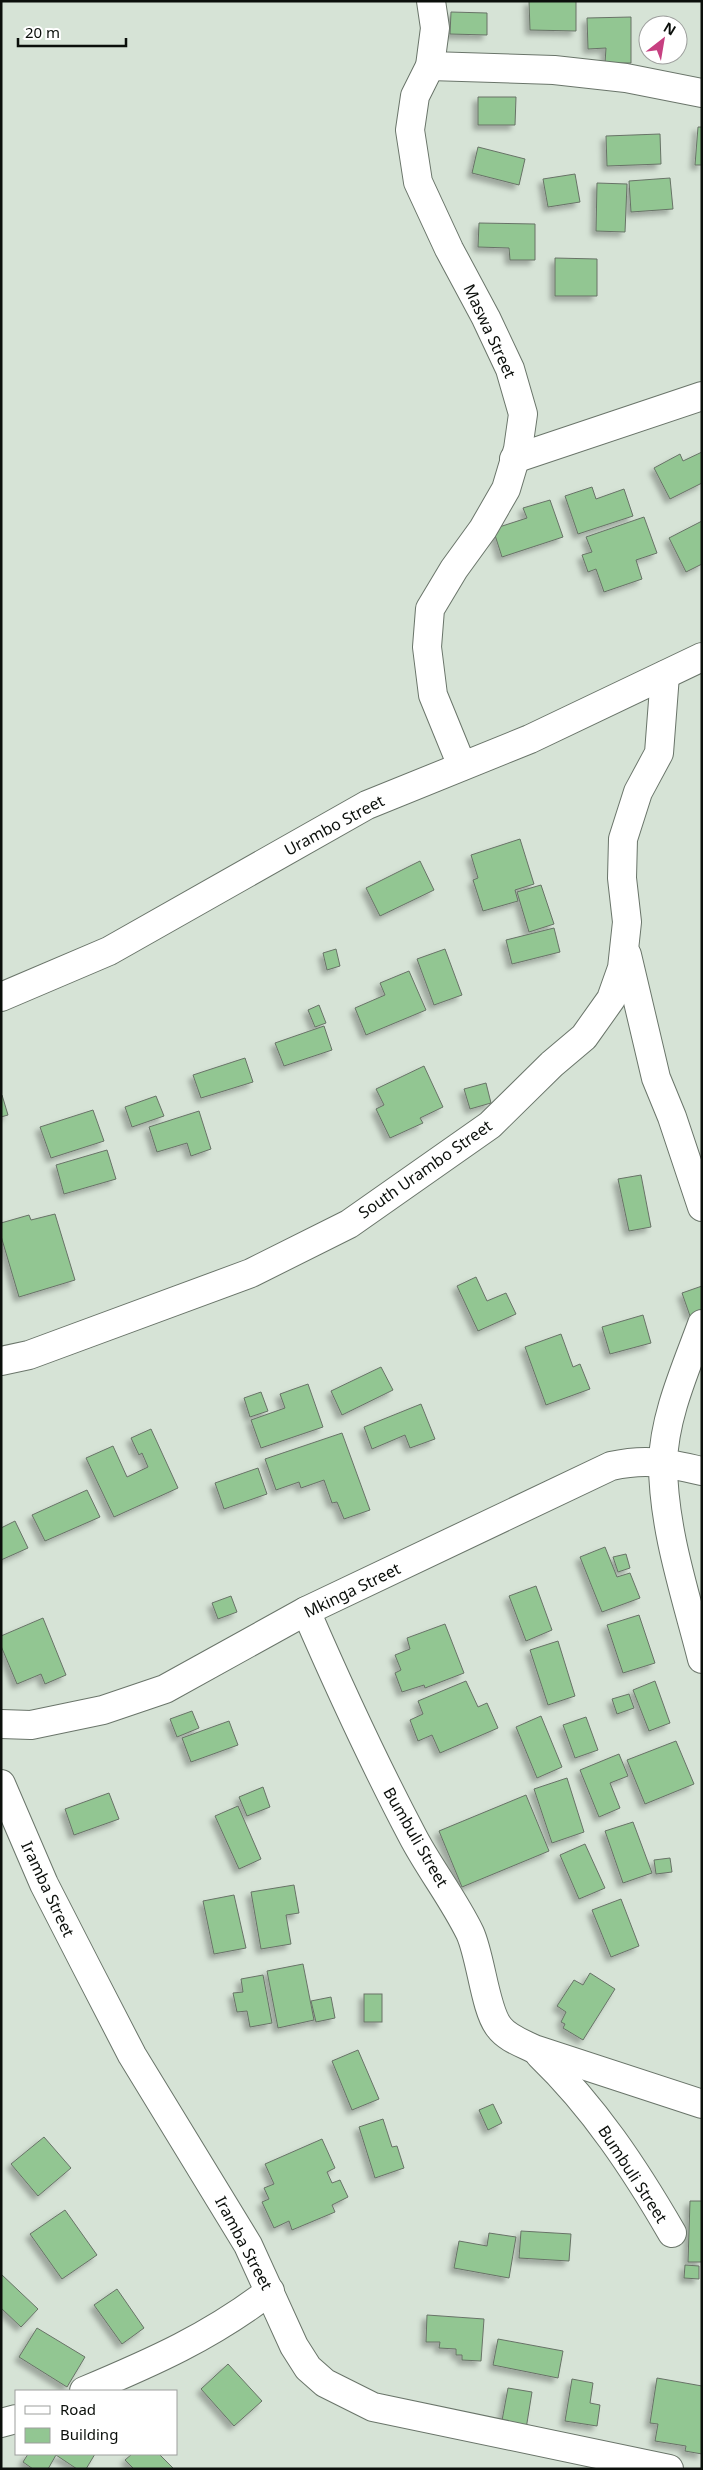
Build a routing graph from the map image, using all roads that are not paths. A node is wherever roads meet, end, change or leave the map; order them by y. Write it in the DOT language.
graph roads {
  1 [pos="431,1"];
  2 [pos="430,66"];
  3 [pos="702,93"];
  4 [pos="702,396"];
  5 [pos="514,459"];
  6 [pos="702,657"];
  7 [pos="665,675"];
  8 [pos="462,766"];
  9 [pos="624,944"];
  10 [pos="1,997"];
  11 [pos="702,1207"];
  12 [pos="702,1324"];
  13 [pos="1,1360"];
  14 [pos="663,1462"];
  15 [pos="702,1471"];
  16 [pos="306,1611"];
  17 [pos="702,1659"];
  18 [pos="1,1724"];
  19 [pos="1,1784"];
  20 [pos="534,2049"];
  21 [pos="702,2104"];
  22 [pos="672,2233"];
  23 [pos="270,2292"];
  24 [pos="86,2390"];
  25 [pos="664,2468"];
  1 -- 2 [label="street, Maswa Street"];
  2 -- 3 [label="street"];
  2 -- 5 [label="street, Maswa Street"];
  4 -- 5 [label="street"];
  5 -- 8 [label="street, Maswa Street"];
  6 -- 7 [label="street, Urambo Street"];
  7 -- 8 [label="street, Urambo Street"];
  7 -- 9 [label="street, South Urambo Street"];
  8 -- 10 [label="street, Urambo Street"];
  9 -- 11 [label="street"];
  9 -- 13 [label="street, South Urambo Street"];
  12 -- 14 [label="street"];
  14 -- 15 [label="street, Mkinga Street"];
  14 -- 16 [label="street, Mkinga Street"];
  14 -- 17 [label="street"];
  16 -- 18 [label="street, Mkinga Street"];
  16 -- 20 [label="street, Bumbuli Street"];
  19 -- 23 [label="street, Iramba Street"];
  20 -- 21 [label="street, Bumbuli Street"];
  20 -- 22 [label="street, Bumbuli Street"];
  23 -- 24 [label="street"];
  23 -- 25 [label="street, Iramba Street"];
}
